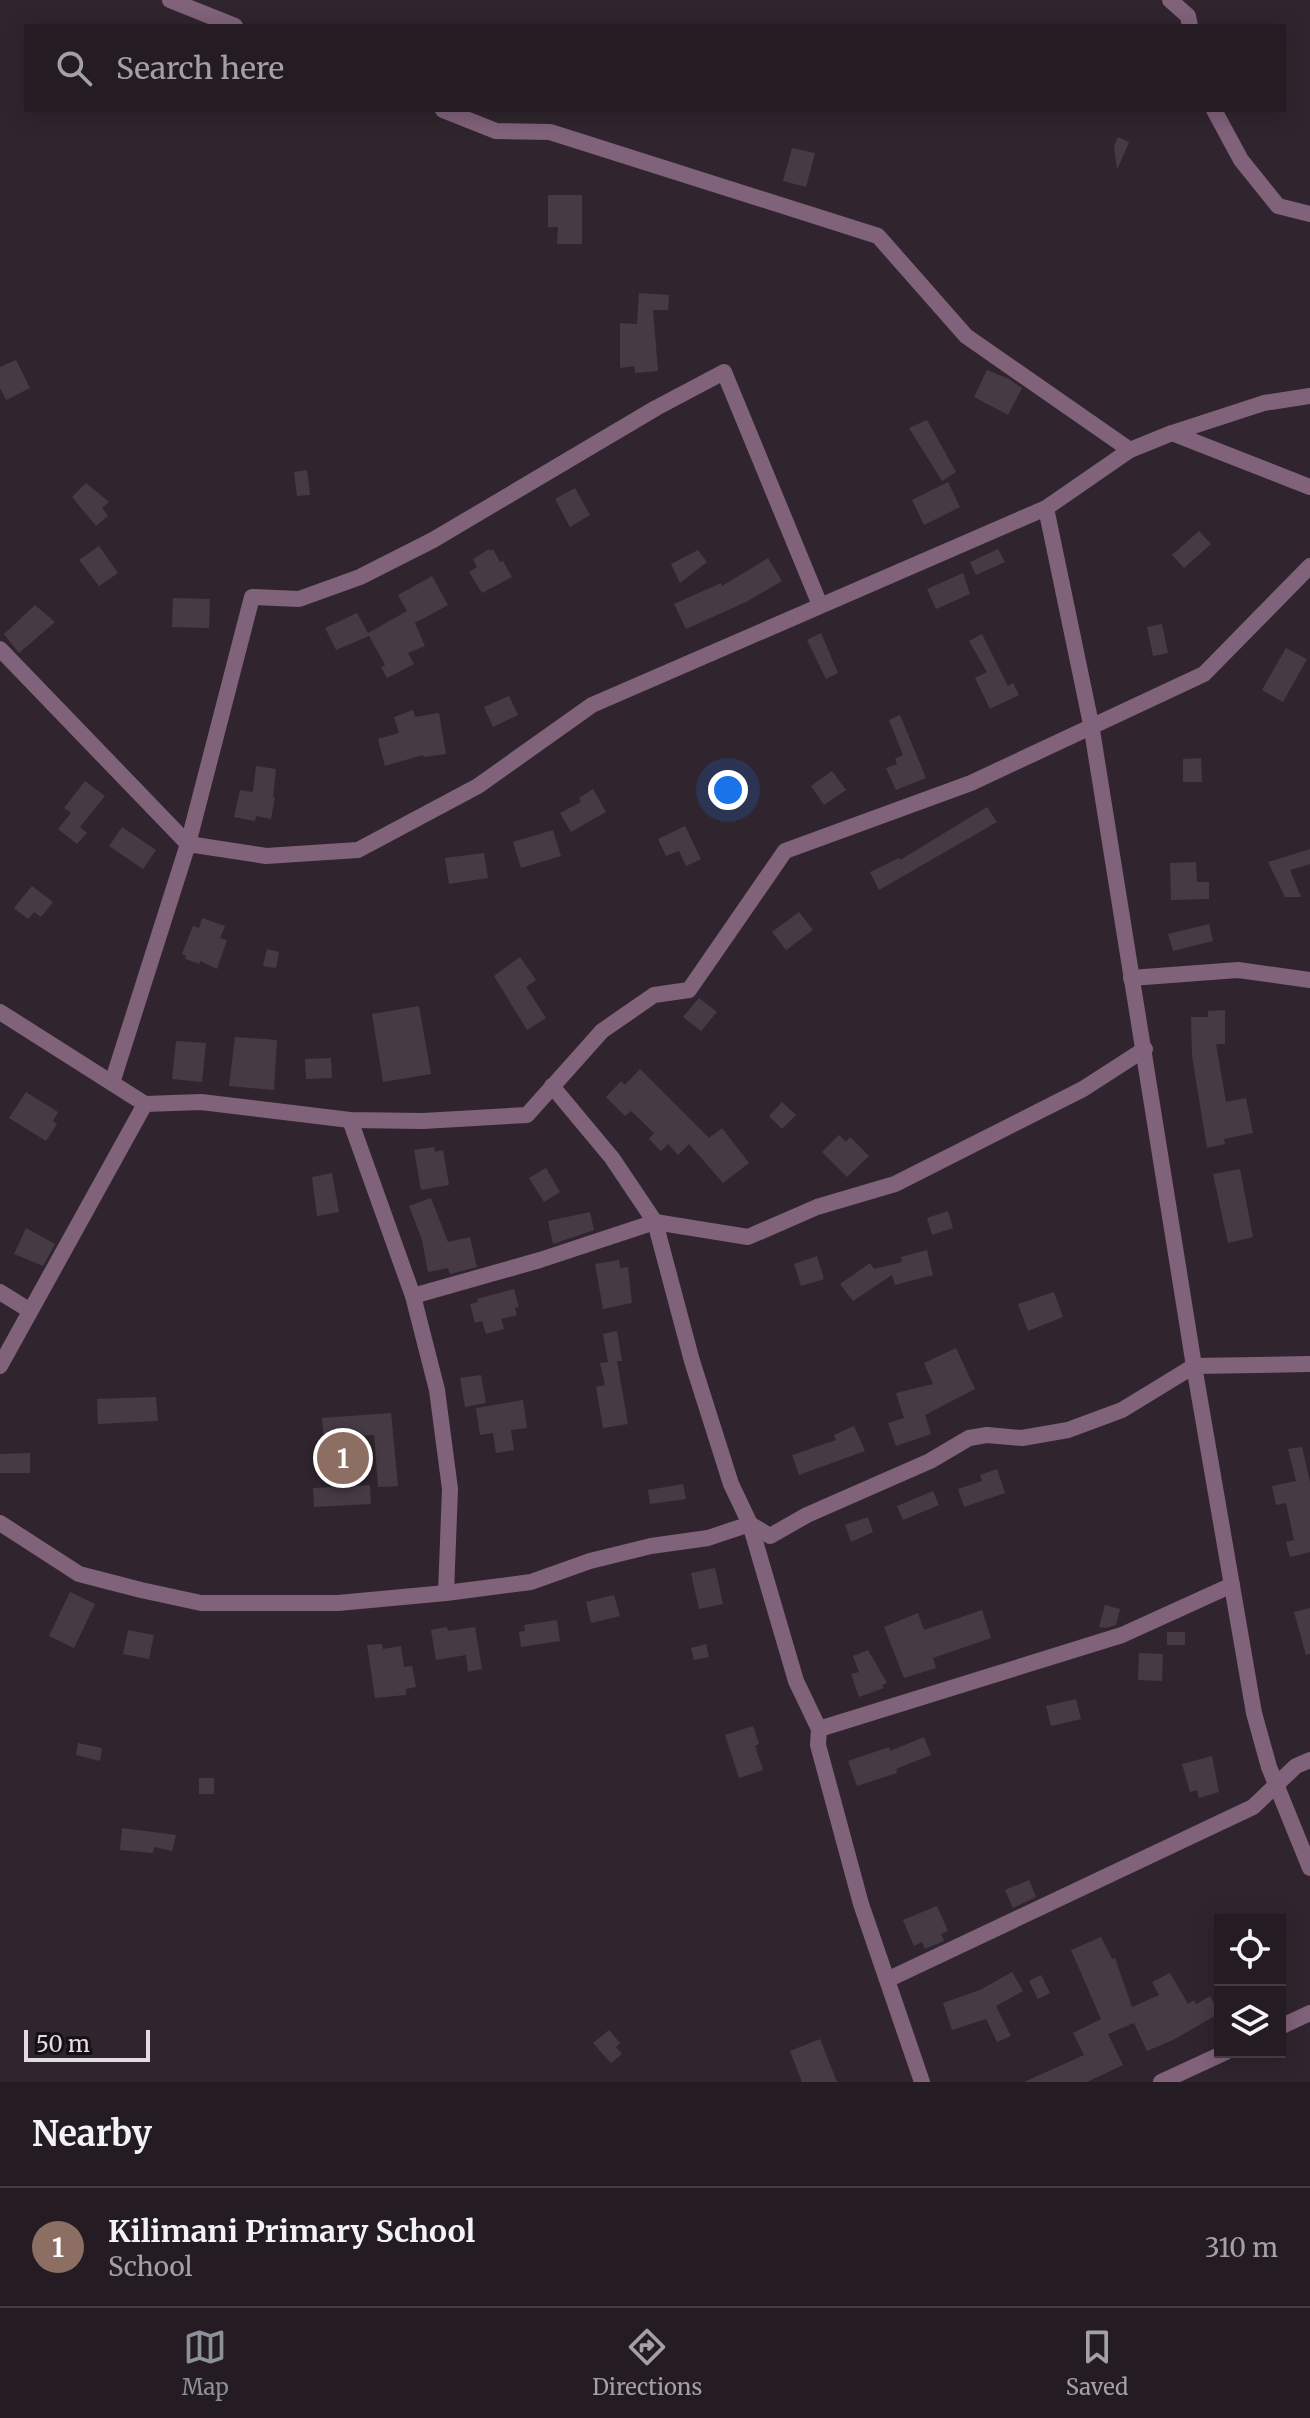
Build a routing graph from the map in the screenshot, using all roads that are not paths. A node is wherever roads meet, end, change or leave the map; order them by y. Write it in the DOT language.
graph roads {
  1 [pos="170,0"];
  2 [pos="1170,0"];
  3 [pos="230,24"];
  4 [pos="1190,24"];
  5 [pos="448,112"];
  6 [pos="1215,112"];
  7 [pos="1310,214"];
  8 [pos="1310,396"];
  9 [pos="1172,433"];
  10 [pos="1130,450"];
  11 [pos="1310,487"];
  12 [pos="1046,508"];
  13 [pos="1310,566"];
  14 [pos="820,605"];
  15 [pos="0,649"];
  16 [pos="1091,724"];
  17 [pos="188,844"];
  18 [pos="1131,978"];
  19 [pos="1310,980"];
  20 [pos="0,1012"];
  21 [pos="1145,1049"];
  22 [pos="112,1083"];
  23 [pos="552,1086"];
  24 [pos="145,1104"];
  25 [pos="350,1120"];
  26 [pos="655,1222"];
  27 [pos="0,1292"];
  28 [pos="413,1296"];
  29 [pos="29,1310"];
  30 [pos="1310,1364"];
  31 [pos="0,1366"];
  32 [pos="1194,1366"];
  33 [pos="0,1523"];
  34 [pos="750,1524"];
  35 [pos="1232,1585"];
  36 [pos="446,1593"];
  37 [pos="819,1729"];
  38 [pos="1310,1760"];
  39 [pos="1277,1787"];
  40 [pos="1310,1868"];
  41 [pos="889,1979"];
  42 [pos="1310,2013"];
  43 [pos="1286,2024"];
  44 [pos="1214,2058"];
  45 [pos="922,2082"];
  46 [pos="1161,2082"];
  1 -- 3 [label="street"];
  2 -- 4 [label="street"];
  5 -- 10 [label="street"];
  6 -- 7 [label="street"];
  8 -- 9 [label="street"];
  9 -- 10 [label="street"];
  9 -- 11 [label="street"];
  10 -- 12 [label="street"];
  12 -- 14 [label="street"];
  12 -- 16 [label="street"];
  13 -- 16 [label="street"];
  14 -- 17 [label="street"];
  14 -- 17 [label="street"];
  15 -- 17 [label="street"];
  16 -- 18 [label="street"];
  16 -- 23 [label="street"];
  17 -- 22 [label="street"];
  18 -- 19 [label="street"];
  18 -- 21 [label="street"];
  20 -- 22 [label="street"];
  21 -- 26 [label="street"];
  21 -- 32 [label="street"];
  22 -- 24 [label="street"];
  23 -- 25 [label="street"];
  23 -- 26 [label="street"];
  24 -- 25 [label="street"];
  24 -- 29 [label="street"];
  25 -- 28 [label="street"];
  26 -- 28 [label="street"];
  26 -- 34 [label="street"];
  27 -- 29 [label="street"];
  28 -- 36 [label="street"];
  29 -- 31 [label="street"];
  30 -- 32 [label="street"];
  32 -- 34 [label="street"];
  32 -- 35 [label="street"];
  33 -- 36 [label="street"];
  34 -- 36 [label="street"];
  34 -- 37 [label="street"];
  35 -- 37 [label="street"];
  35 -- 39 [label="street"];
  37 -- 41 [label="street"];
  38 -- 39 [label="street"];
  39 -- 40 [label="street"];
  39 -- 41 [label="street"];
  41 -- 45 [label="street"];
  42 -- 43 [label="street"];
  44 -- 46 [label="street"];
}
